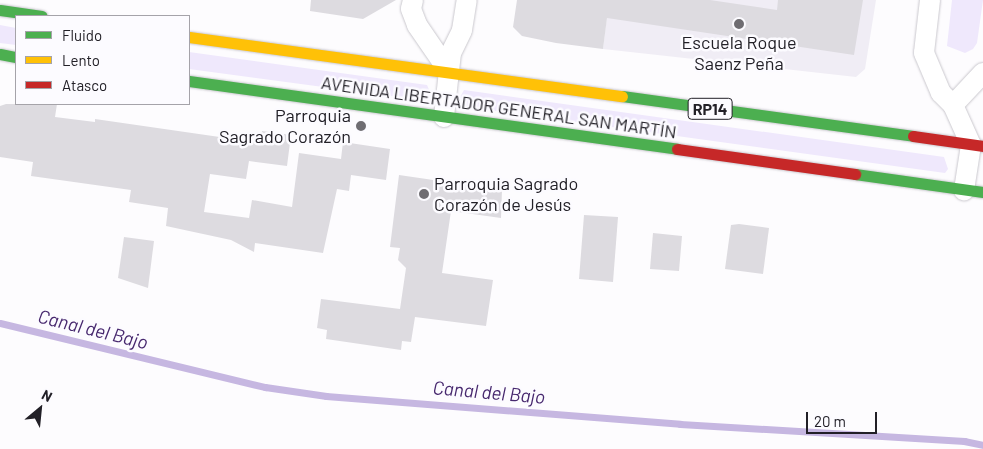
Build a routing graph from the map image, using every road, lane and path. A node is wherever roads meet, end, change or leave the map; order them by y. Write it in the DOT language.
graph roads {
  1 [pos="413,0"];
  2 [pos="467,0"];
  3 [pos="930,0"];
  4 [pos="0,10"];
  5 [pos="35,15"];
  6 [pos="190,37"];
  7 [pos="0,54"];
  8 [pos="15,57"];
  9 [pos="450,73"];
  10 [pos="983,74"];
  11 [pos="190,81"];
  12 [pos="953,105"];
  13 [pos="444,116"];
  14 [pos="977,145"];
  15 [pos="974,191"];
  1 -- 9 [label="street"];
  2 -- 9 [label="street"];
  3 -- 12 [label="street"];
  4 -- 5 [label="main road"];
  6 -- 9 [label="main road, AVENIDA LIBERTADOR GENERAL SAN MARTÍN / RP14"];
  7 -- 8 [label="main road"];
  9 -- 13 [label="street"];
  9 -- 14 [label="main road, AVENIDA LIBERTADOR GENERAL SAN MARTÍN / RP14"];
  10 -- 12 [label="street"];
  11 -- 13 [label="main road, AVENIDA LIBERTADOR GENERAL SAN MARTÍN"];
  12 -- 14 [label="street"];
  13 -- 15 [label="main road, AVENIDA LIBERTADOR GENERAL SAN MARTÍN"];
  14 -- 15 [label="street"];
}
